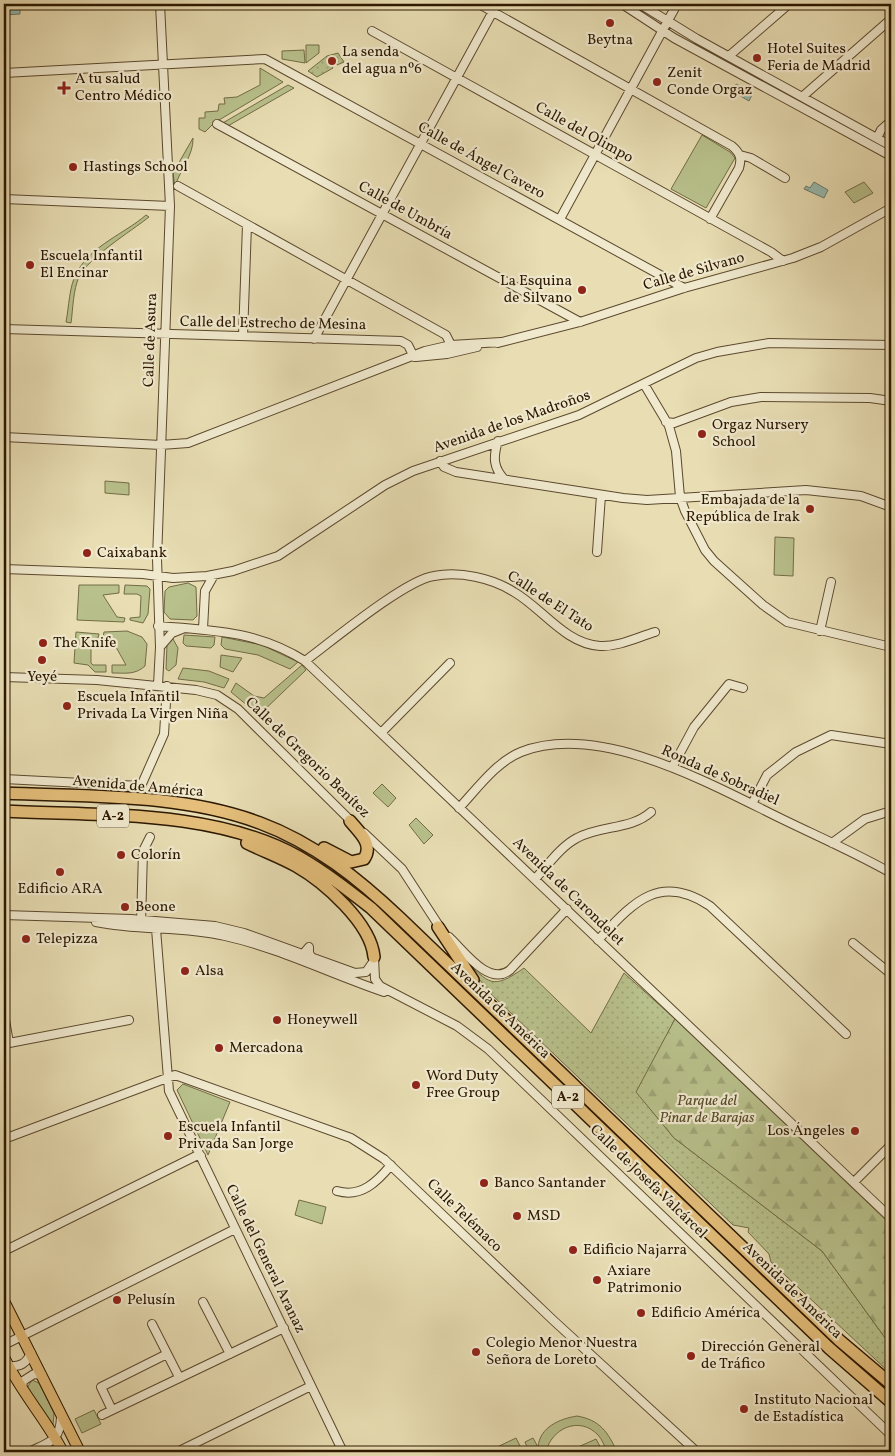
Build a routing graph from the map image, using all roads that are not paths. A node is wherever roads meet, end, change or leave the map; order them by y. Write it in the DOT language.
graph roads {
  1 [pos="160,4"];
  2 [pos="479,4"];
  3 [pos="497,4"];
  4 [pos="622,4"];
  5 [pos="640,4"];
  6 [pos="677,4"];
  7 [pos="777,4"];
  8 [pos="787,6"];
  9 [pos="493,12"];
  10 [pos="891,19"];
  11 [pos="667,22"];
  12 [pos="663,30"];
  13 [pos="372,31"];
  14 [pos="729,56"];
  15 [pos="162,64"];
  16 [pos="4,72"];
  17 [pos="457,78"];
  18 [pos="630,89"];
  19 [pos="802,97"];
  20 [pos="891,122"];
  21 [pos="217,124"];
  22 [pos="877,138"];
  23 [pos="421,143"];
  24 [pos="891,146"];
  25 [pos="595,154"];
  26 [pos="740,155"];
  27 [pos="891,156"];
  28 [pos="785,178"];
  29 [pos="178,186"];
  30 [pos="4,199"];
  31 [pos="170,206"];
  32 [pos="890,208"];
  33 [pos="382,214"];
  34 [pos="560,219"];
  35 [pos="710,219"];
  36 [pos="247,225"];
  37 [pos="783,261"];
  38 [pos="347,279"];
  39 [pos="684,288"];
  40 [pos="580,322"];
  41 [pos="4,329"];
  42 [pos="165,336"];
  43 [pos="243,336"];
  44 [pos="314,339"];
  45 [pos="501,342"];
  46 [pos="451,345"];
  47 [pos="891,345"];
  48 [pos="446,354"];
  49 [pos="414,357"];
  50 [pos="644,384"];
  51 [pos="891,401"];
  52 [pos="666,422"];
  53 [pos="4,437"];
  54 [pos="498,441"];
  55 [pos="161,445"];
  56 [pos="440,461"];
  57 [pos="505,480"];
  58 [pos="601,495"];
  59 [pos="680,498"];
  60 [pos="891,507"];
  61 [pos="597,552"];
  62 [pos="4,569"];
  63 [pos="214,575"];
  64 [pos="198,577"];
  65 [pos="158,578"];
  66 [pos="831,582"];
  67 [pos="204,591"];
  68 [pos="158,626"];
  69 [pos="184,628"];
  70 [pos="203,629"];
  71 [pos="820,631"];
  72 [pos="654,632"];
  73 [pos="160,647"];
  74 [pos="891,647"];
  75 [pos="305,661"];
  76 [pos="450,663"];
  77 [pos="4,677"];
  78 [pos="158,685"];
  79 [pos="167,686"];
  80 [pos="743,688"];
  81 [pos="382,732"];
  82 [pos="891,744"];
  83 [pos="673,766"];
  84 [pos="4,779"];
  85 [pos="4,793"];
  86 [pos="752,804"];
  87 [pos="459,808"];
  88 [pos="4,810"];
  89 [pos="891,811"];
  90 [pos="651,812"];
  91 [pos="350,821"];
  92 [pos="260,823"];
  93 [pos="222,828"];
  94 [pos="150,837"];
  95 [pos="832,843"];
  96 [pos="891,873"];
  97 [pos="535,879"];
  98 [pos="567,909"];
  99 [pos="4,915"];
  100 [pos="82,919"];
  101 [pos="141,920"];
  102 [pos="438,927"];
  103 [pos="141,929"];
  104 [pos="209,929"];
  105 [pos="156,930"];
  106 [pos="598,940"];
  107 [pos="853,943"];
  108 [pos="277,949"];
  109 [pos="374,957"];
  110 [pos="891,974"];
  111 [pos="406,999"];
  112 [pos="487,1000"];
  113 [pos="4,1014"];
  114 [pos="129,1020"];
  115 [pos="846,1034"];
  116 [pos="6,1043"];
  117 [pos="166,1076"];
  118 [pos="4,1139"];
  119 [pos="891,1145"];
  120 [pos="200,1156"];
  121 [pos="391,1165"];
  122 [pos="854,1182"];
  123 [pos="337,1191"];
  124 [pos="891,1218"];
  125 [pos="235,1230"];
  126 [pos="4,1251"];
  127 [pos="4,1301"];
  128 [pos="203,1302"];
  129 [pos="9,1318"];
  130 [pos="152,1324"];
  131 [pos="284,1328"];
  132 [pos="22,1336"];
  133 [pos="4,1346"];
  134 [pos="31,1353"];
  135 [pos="167,1354"];
  136 [pos="230,1354"];
  137 [pos="6,1361"];
  138 [pos="42,1375"];
  139 [pos="179,1377"];
  140 [pos="891,1384"];
  141 [pos="311,1386"];
  142 [pos="22,1389"];
  143 [pos="891,1402"];
  144 [pos="858,1404"];
  145 [pos="112,1410"];
  146 [pos="102,1414"];
  147 [pos="62,1416"];
  148 [pos="891,1429"];
  149 [pos="891,1435"];
  150 [pos="56,1438"];
  151 [pos="29,1452"];
  152 [pos="63,1452"];
  153 [pos="80,1452"];
  154 [pos="177,1452"];
  155 [pos="343,1452"];
  156 [pos="697,1452"];
  1 -- 15 [label="street, Calle de Asura"];
  2 -- 9 [label="street"];
  3 -- 9 [label="street"];
  4 -- 12 [label="street"];
  5 -- 11 [label="street"];
  6 -- 11 [label="street"];
  7 -- 8 [label="street"];
  8 -- 14 [label="street"];
  9 -- 17 [label="street"];
  9 -- 18 [label="street"];
  10 -- 19 [label="street"];
  11 -- 12 [label="street"];
  11 -- 14 [label="street"];
  12 -- 18 [label="street"];
  12 -- 27 [label="street"];
  13 -- 17 [label="street, Calle del Olimpo"];
  14 -- 19 [label="street"];
  15 -- 16 [label="street"];
  15 -- 23 [label="street, Calle de Ángel Cavero"];
  15 -- 31 [label="street, Calle de Asura"];
  17 -- 23 [label="street"];
  17 -- 25 [label="street, Calle del Olimpo"];
  18 -- 25 [label="street"];
  18 -- 26 [label="street"];
  19 -- 22 [label="street"];
  20 -- 22 [label="street"];
  21 -- 33 [label="street, Calle de Umbría"];
  22 -- 24 [label="street"];
  23 -- 33 [label="street"];
  23 -- 34 [label="street, Calle de Ángel Cavero"];
  25 -- 34 [label="street"];
  25 -- 35 [label="street, Calle del Olimpo"];
  26 -- 28 [label="street"];
  26 -- 35 [label="street"];
  29 -- 36 [label="street"];
  30 -- 31 [label="street"];
  31 -- 42 [label="street, Calle de Asura"];
  32 -- 37 [label="street, Calle de Silvano"];
  33 -- 38 [label="street"];
  33 -- 40 [label="street, Calle de Umbría"];
  34 -- 39 [label="street, Calle de Ángel Cavero"];
  35 -- 37 [label="street, Calle del Olimpo"];
  36 -- 38 [label="street"];
  36 -- 43 [label="street"];
  37 -- 39 [label="street, Calle de Silvano"];
  38 -- 44 [label="street"];
  38 -- 46 [label="street"];
  39 -- 40 [label="street, Calle de Silvano"];
  40 -- 45 [label="street, Calle de Silvano"];
  41 -- 42 [label="street, Calle del Estrecho de Mesina"];
  42 -- 43 [label="street, Calle del Estrecho de Mesina"];
  42 -- 55 [label="street, Calle de Asura"];
  43 -- 44 [label="street, Calle del Estrecho de Mesina"];
  44 -- 49 [label="street, Calle del Estrecho de Mesina"];
  45 -- 46 [label="street, Calle de Silvano"];
  45 -- 48 [label="street, Calle de Silvano"];
  46 -- 48 [label="street"];
  46 -- 49 [label="street, Calle de Silvano"];
  47 -- 50 [label="street, Avenida de los Madroños"];
  48 -- 49 [label="street, Calle de Silvano"];
  49 -- 55 [label="street, Calle de Silvano"];
  50 -- 52 [label="street"];
  50 -- 54 [label="street, Avenida de los Madroños"];
  51 -- 52 [label="street"];
  52 -- 59 [label="street"];
  53 -- 55 [label="street, Calle de Silvano"];
  54 -- 56 [label="street, Avenida de los Madroños"];
  54 -- 57 [label="street"];
  55 -- 65 [label="street, Calle de Asura"];
  56 -- 57 [label="street"];
  56 -- 63 [label="street, Avenida de los Madroños"];
  57 -- 58 [label="street"];
  58 -- 59 [label="street"];
  58 -- 61 [label="street"];
  59 -- 60 [label="street"];
  59 -- 71 [label="street"];
  62 -- 65 [label="street, Avenida de los Madroños"];
  63 -- 64 [label="street, Avenida de los Madroños"];
  63 -- 67 [label="street"];
  64 -- 65 [label="street, Avenida de los Madroños"];
  64 -- 67 [label="street"];
  65 -- 68 [label="street, Calle de Asura"];
  66 -- 71 [label="street"];
  67 -- 70 [label="street"];
  68 -- 69 [label="street, Avenida de Carondelet"];
  68 -- 73 [label="street, Calle de Asura"];
  69 -- 70 [label="street, Avenida de Carondelet"];
  69 -- 73 [label="street"];
  70 -- 75 [label="street, Avenida de Carondelet"];
  71 -- 74 [label="street"];
  72 -- 75 [label="street, Calle de El Tato"];
  73 -- 78 [label="street, Calle de Asura"];
  75 -- 81 [label="street, Avenida de Carondelet"];
  76 -- 81 [label="street"];
  77 -- 78 [label="street, Calle de Gregorio Benítez"];
  78 -- 79 [label="street, Calle de Gregorio Benítez"];
  79 -- 84 [label="street"];
  79 -- 91 [label="street, Calle de Gregorio Benítez"];
  80 -- 83 [label="street"];
  81 -- 87 [label="street, Avenida de Carondelet"];
  82 -- 86 [label="street"];
  83 -- 86 [label="street, Ronda de Sobradiel"];
  83 -- 87 [label="street, Ronda de Sobradiel"];
  85 -- 92 [label="highway, Avenida de América / A-2"];
  86 -- 95 [label="street, Ronda de Sobradiel"];
  87 -- 97 [label="street, Avenida de Carondelet"];
  88 -- 93 [label="highway, Avenida de América / A-2"];
  89 -- 95 [label="street"];
  90 -- 97 [label="street"];
  91 -- 92 [label="highway"];
  91 -- 102 [label="street, Calle de Gregorio Benítez"];
  92 -- 112 [label="highway, Avenida de América / A-2"];
  93 -- 109 [label="highway"];
  93 -- 143 [label="highway, Avenida de América / A-2"];
  94 -- 101 [label="street"];
  95 -- 96 [label="street, Ronda de Sobradiel"];
  97 -- 98 [label="street, Avenida de Carondelet"];
  98 -- 102 [label="street, Calle de Gregorio Benítez"];
  98 -- 106 [label="street, Avenida de Carondelet"];
  99 -- 100 [label="street, Calle de Josefa Valcárcel"];
  100 -- 101 [label="street, Calle de Josefa Valcárcel"];
  100 -- 103 [label="street, Calle de Josefa Valcárcel"];
  101 -- 103 [label="street"];
  101 -- 104 [label="street, Calle de Josefa Valcárcel"];
  102 -- 112 [label="highway"];
  103 -- 105 [label="street, Calle de Josefa Valcárcel"];
  104 -- 105 [label="street, Calle de Josefa Valcárcel"];
  104 -- 108 [label="street, Calle de Josefa Valcárcel"];
  104 -- 108 [label="street, Calle de Josefa Valcárcel"];
  105 -- 117 [label="street, Calle del General Aranaz"];
  106 -- 115 [label="street"];
  106 -- 122 [label="street, Avenida de Carondelet"];
  107 -- 110 [label="street"];
  108 -- 109 [label="street, Calle de Josefa Valcárcel"];
  108 -- 111 [label="street, Calle de Josefa Valcárcel"];
  109 -- 111 [label="street, Calle de Josefa Valcárcel"];
  111 -- 144 [label="street, Calle de Josefa Valcárcel"];
  112 -- 140 [label="highway, Avenida de América / A-2"];
  113 -- 116 [label="street"];
  114 -- 116 [label="street"];
  117 -- 118 [label="street"];
  117 -- 120 [label="street, Calle del General Aranaz"];
  117 -- 121 [label="street, Calle Telémaco"];
  119 -- 122 [label="street"];
  120 -- 125 [label="street, Calle del General Aranaz"];
  120 -- 126 [label="street"];
  121 -- 123 [label="street"];
  121 -- 156 [label="street, Calle Telémaco"];
  122 -- 124 [label="street, Avenida de Carondelet"];
  125 -- 131 [label="street, Calle del General Aranaz"];
  125 -- 132 [label="street"];
  127 -- 129 [label="main road"];
  128 -- 136 [label="street"];
  129 -- 132 [label="main road"];
  130 -- 135 [label="street"];
  131 -- 136 [label="street"];
  131 -- 141 [label="street, Calle del General Aranaz"];
  132 -- 133 [label="street"];
  132 -- 134 [label="main road"];
  134 -- 137 [label="street"];
  134 -- 138 [label="main road"];
  135 -- 139 [label="street"];
  135 -- 145 [label="street"];
  136 -- 139 [label="street"];
  137 -- 142 [label="main road"];
  138 -- 142 [label="street"];
  138 -- 147 [label="main road"];
  139 -- 145 [label="street"];
  141 -- 154 [label="street"];
  141 -- 155 [label="street, Calle del General Aranaz"];
  142 -- 150 [label="main road"];
  144 -- 148 [label="street, Calle de Josefa Valcárcel"];
  144 -- 149 [label="street, Calle de Josefa Valcárcel"];
  145 -- 146 [label="street"];
  147 -- 150 [label="street"];
  147 -- 153 [label="main road"];
  150 -- 151 [label="street"];
  150 -- 152 [label="main road"];
}
